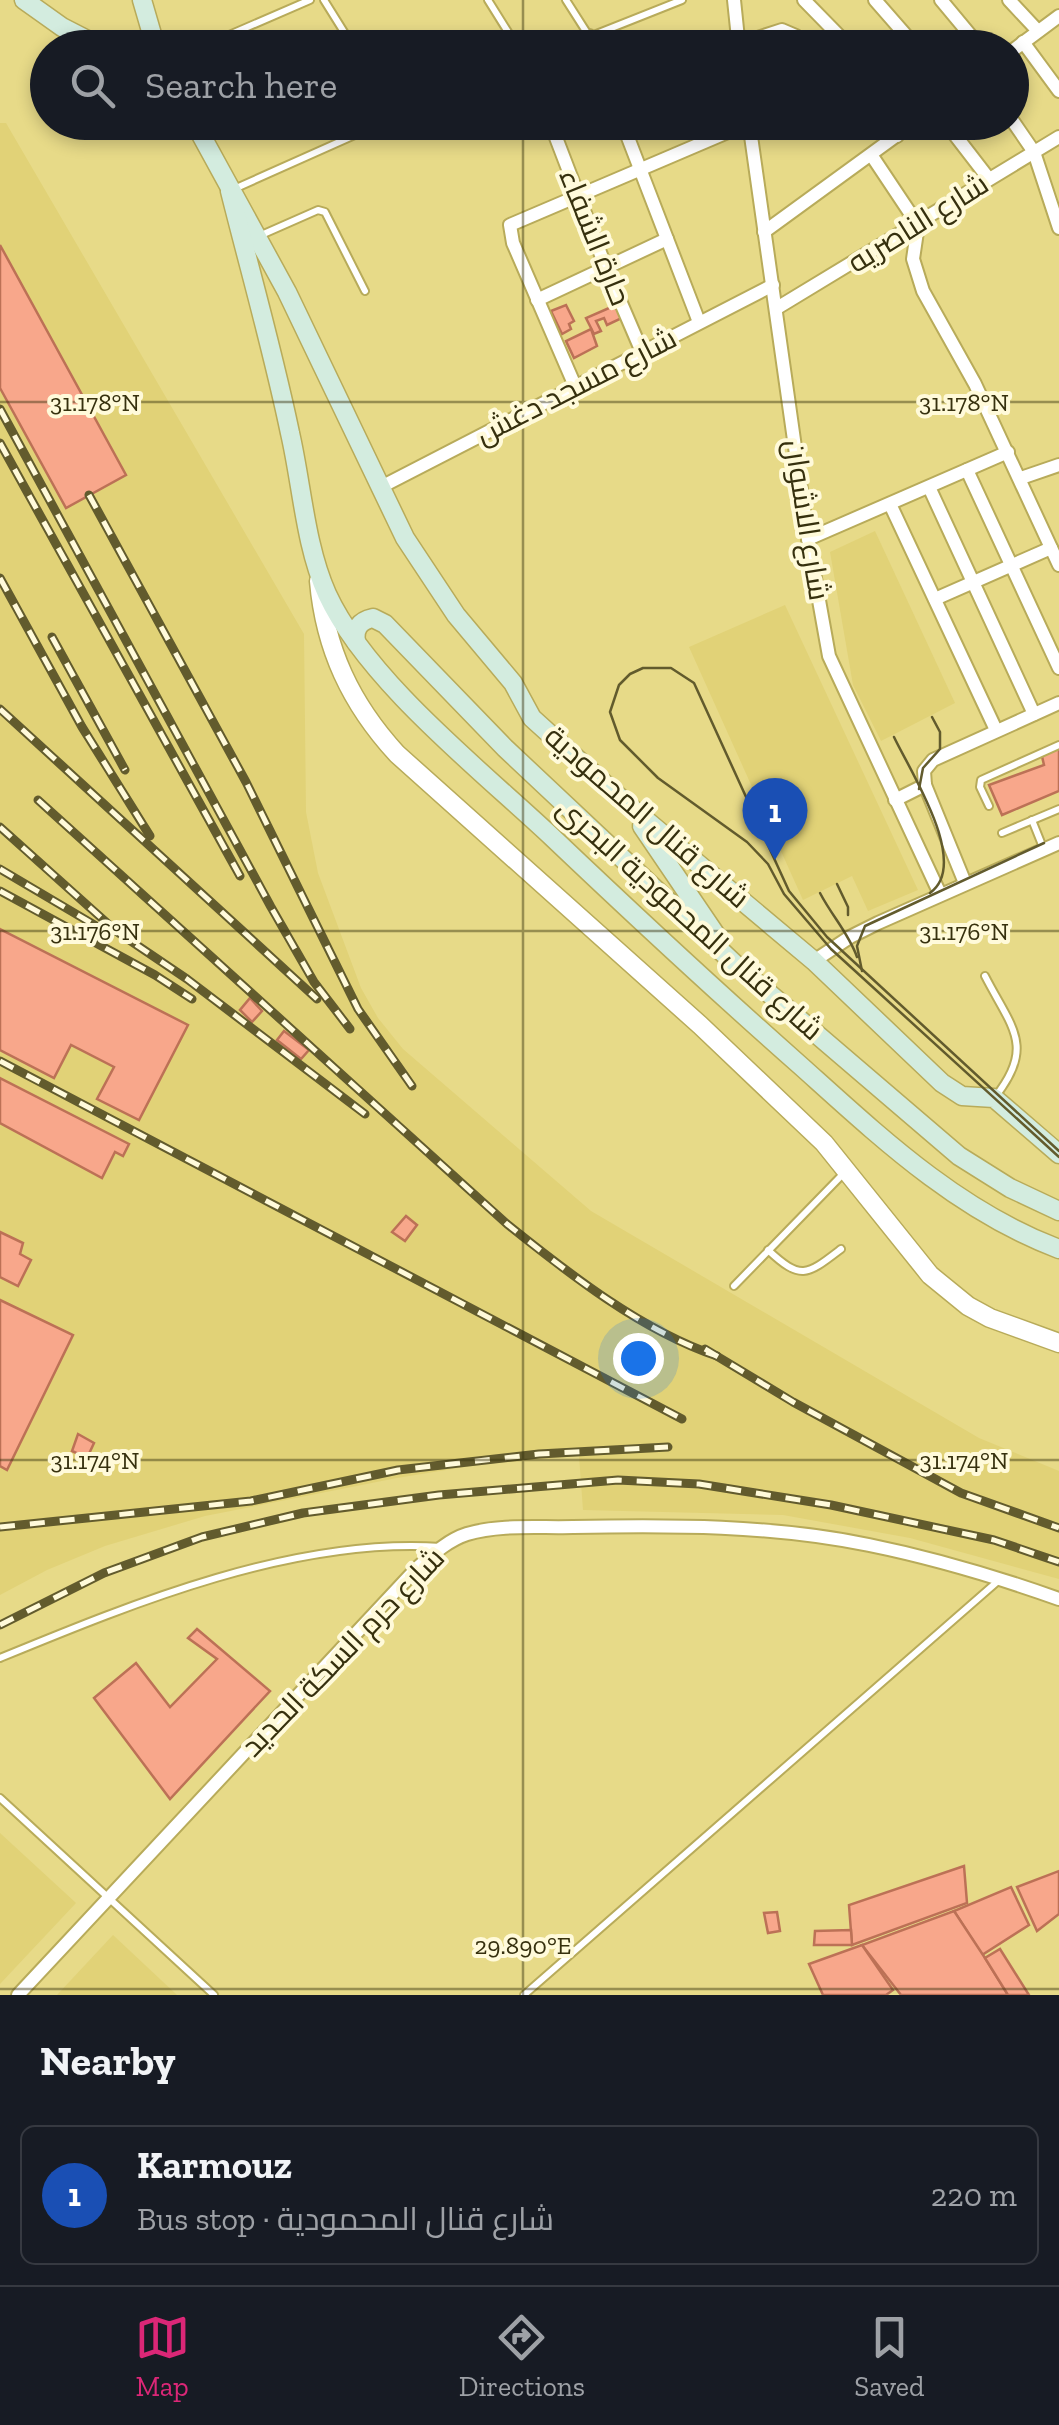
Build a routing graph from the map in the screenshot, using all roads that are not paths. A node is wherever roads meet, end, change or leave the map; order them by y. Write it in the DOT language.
graph roads {
  1 [pos="24,0"];
  2 [pos="310,0"];
  3 [pos="324,0"];
  4 [pos="488,0"];
  5 [pos="566,0"];
  6 [pos="682,0"];
  7 [pos="734,0"];
  8 [pos="804,0"];
  9 [pos="875,0"];
  10 [pos="941,0"];
  11 [pos="1009,0"];
  12 [pos="146,2"];
  13 [pos="41,6"];
  14 [pos="1059,16"];
  15 [pos="76,30"];
  16 [pos="152,30"];
  17 [pos="241,30"];
  18 [pos="343,30"];
  19 [pos="507,30"];
  20 [pos="584,30"];
  21 [pos="617,30"];
  22 [pos="737,30"];
  23 [pos="833,30"];
  24 [pos="901,30"];
  25 [pos="966,30"];
  26 [pos="1038,31"];
  27 [pos="1029,37"];
  28 [pos="1029,59"];
  29 [pos="1059,91"];
  30 [pos="1059,137"];
  31 [pos="203,140"];
  32 [pos="344,140"];
  33 [pos="557,140"];
  34 [pos="629,140"];
  35 [pos="712,140"];
  36 [pos="754,140"];
  37 [pos="893,140"];
  38 [pos="959,140"];
  39 [pos="1026,140"];
  40 [pos="1034,152"];
  41 [pos="872,156"];
  42 [pos="640,169"];
  43 [pos="989,179"];
  44 [pos="230,191"];
  45 [pos="577,195"];
  46 [pos="918,225"];
  47 [pos="1059,228"];
  48 [pos="764,232"];
  49 [pos="258,237"];
  50 [pos="667,240"];
  51 [pos="606,268"];
  52 [pos="772,285"];
  53 [pos="365,291"];
  54 [pos="537,300"];
  55 [pos="777,308"];
  56 [pos="699,322"];
  57 [pos="642,352"];
  58 [pos="575,386"];
  59 [pos="1008,452"];
  60 [pos="1059,465"];
  61 [pos="967,470"];
  62 [pos="1020,478"];
  63 [pos="929,487"];
  64 [pos="379,488"];
  65 [pos="890,504"];
  66 [pos="808,540"];
  67 [pos="1051,548"];
  68 [pos="1011,565"];
  69 [pos="1059,565"];
  70 [pos="318,571"];
  71 [pos="973,582"];
  72 [pos="935,599"];
  73 [pos="356,642"];
  74 [pos="1059,668"];
  75 [pos="1059,704"];
  76 [pos="1034,714"];
  77 [pos="996,730"];
  78 [pos="1059,745"];
  79 [pos="925,786"];
  80 [pos="895,800"];
  81 [pos="629,806"];
  82 [pos="989,806"];
  83 [pos="1059,809"];
  84 [pos="1032,820"];
  85 [pos="1002,832"];
  86 [pos="1059,844"];
  87 [pos="1044,850"];
  88 [pos="966,883"];
  89 [pos="940,894"];
  90 [pos="814,961"];
  91 [pos="736,966"];
  92 [pos="985,976"];
  93 [pos="994,1098"];
  94 [pos="1059,1154"];
  95 [pos="848,1170"];
  96 [pos="1059,1211"];
  97 [pos="840,1249"];
  98 [pos="1059,1249"];
  99 [pos="768,1250"];
  100 [pos="734,1286"];
  101 [pos="1059,1344"];
  102 [pos="442,1548"];
  103 [pos="999,1580"];
  104 [pos="1059,1598"];
  105 [pos="0,1658"];
  106 [pos="0,1798"];
  107 [pos="109,1898"];
  108 [pos="18,1995"];
  109 [pos="214,1995"];
  110 [pos="524,1995"];
  1 -- 13 [label="main road"];
  2 -- 17 [label="lane"];
  3 -- 18 [label="lane"];
  4 -- 19 [label="lane"];
  5 -- 20 [label="lane"];
  6 -- 21 [label="lane"];
  7 -- 22 [label="street"];
  8 -- 23 [label="street"];
  9 -- 24 [label="street"];
  10 -- 25 [label="street"];
  11 -- 26 [label="street"];
  12 -- 16 [label="main road"];
  13 -- 15 [label="main road"];
  14 -- 26 [label="street"];
  26 -- 27 [label="street"];
  28 -- 29 [label="street"];
  30 -- 40 [label="street, شارع الناصريه"];
  31 -- 44 [label="main road, شارع قنال المحمودية"];
  32 -- 44 [label="lane"];
  33 -- 45 [label="street, حارة الشفاء"];
  34 -- 42 [label="street"];
  35 -- 42 [label="street"];
  36 -- 48 [label="street, شارع الاشوان"];
  37 -- 41 [label="street"];
  38 -- 43 [label="street"];
  39 -- 40 [label="street"];
  40 -- 43 [label="street, شارع الناصريه"];
  40 -- 47 [label="street"];
  41 -- 46 [label="street"];
  41 -- 48 [label="street"];
  42 -- 45 [label="street"];
  42 -- 50 [label="street"];
  43 -- 46 [label="street, شارع الناصريه"];
  44 -- 49 [label="main road, شارع قنال المحمودية"];
  44 -- 70 [label="main road, شارع قنال المحمودية البحرى"];
  45 -- 51 [label="street, حارة الشفاء"];
  45 -- 54 [label="street"];
  46 -- 55 [label="street, شارع الناصريه"];
  46 -- 59 [label="street"];
  48 -- 52 [label="street, شارع الاشوان"];
  49 -- 53 [label="lane"];
  49 -- 64 [label="main road, شارع قنال المحمودية"];
  50 -- 51 [label="street"];
  50 -- 56 [label="street"];
  51 -- 54 [label="street"];
  51 -- 57 [label="street, حارة الشفاء"];
  52 -- 55 [label="street, شارع الاشوان"];
  52 -- 56 [label="street, شارع مسجد دغش"];
  54 -- 58 [label="street"];
  55 -- 66 [label="street, شارع الاشوان"];
  56 -- 57 [label="street, شارع مسجد دغش"];
  57 -- 58 [label="street, شارع مسجد دغش"];
  58 -- 64 [label="street, شارع مسجد دغش"];
  59 -- 61 [label="street"];
  59 -- 62 [label="street"];
  60 -- 62 [label="street"];
  61 -- 63 [label="street"];
  61 -- 68 [label="street"];
  62 -- 67 [label="street"];
  63 -- 65 [label="street"];
  63 -- 71 [label="street"];
  64 -- 81 [label="main road, شارع قنال المحمودية"];
  65 -- 66 [label="street"];
  65 -- 72 [label="street"];
  66 -- 80 [label="street, شارع الاشوان"];
  67 -- 68 [label="street"];
  67 -- 69 [label="street"];
  68 -- 71 [label="street"];
  68 -- 74 [label="street"];
  70 -- 73 [label="main road, شارع قنال المحمودية البحرى"];
  70 -- 95 [label="street"];
  71 -- 72 [label="street"];
  71 -- 76 [label="street"];
  72 -- 77 [label="street"];
  73 -- 91 [label="main road, شارع قنال المحمودية البحرى"];
  73 -- 98 [label="main road, شارع قنال المحمودية البحرى"];
  75 -- 76 [label="street"];
  76 -- 77 [label="street"];
  77 -- 79 [label="street"];
  78 -- 82 [label="lane"];
  79 -- 80 [label="street"];
  79 -- 88 [label="street"];
  80 -- 89 [label="street, شارع الاشوان"];
  81 -- 90 [label="main road, شارع قنال المحمودية"];
  81 -- 91 [label="main road"];
  83 -- 84 [label="lane"];
  84 -- 85 [label="lane"];
  84 -- 87 [label="lane"];
  86 -- 87 [label="street"];
  87 -- 88 [label="street"];
  88 -- 89 [label="street"];
  89 -- 90 [label="street"];
  90 -- 93 [label="main road, شارع قنال المحمودية"];
  91 -- 96 [label="main road, شارع قنال المحمودية البحرى"];
  92 -- 93 [label="lane"];
  93 -- 94 [label="main road, شارع قنال المحمودية"];
  95 -- 99 [label="lane"];
  95 -- 101 [label="street"];
  97 -- 99 [label="lane"];
  99 -- 100 [label="lane"];
  102 -- 103 [label="street, شارع حرم السكة الحديد"];
  102 -- 105 [label="lane"];
  102 -- 107 [label="street, شارع حرم السكة الحديد"];
  103 -- 104 [label="street, شارع حرم السكة الحديد"];
  103 -- 110 [label="lane"];
  106 -- 107 [label="lane"];
  107 -- 108 [label="street, شارع حرم السكة الحديد"];
  107 -- 109 [label="lane"];
}
